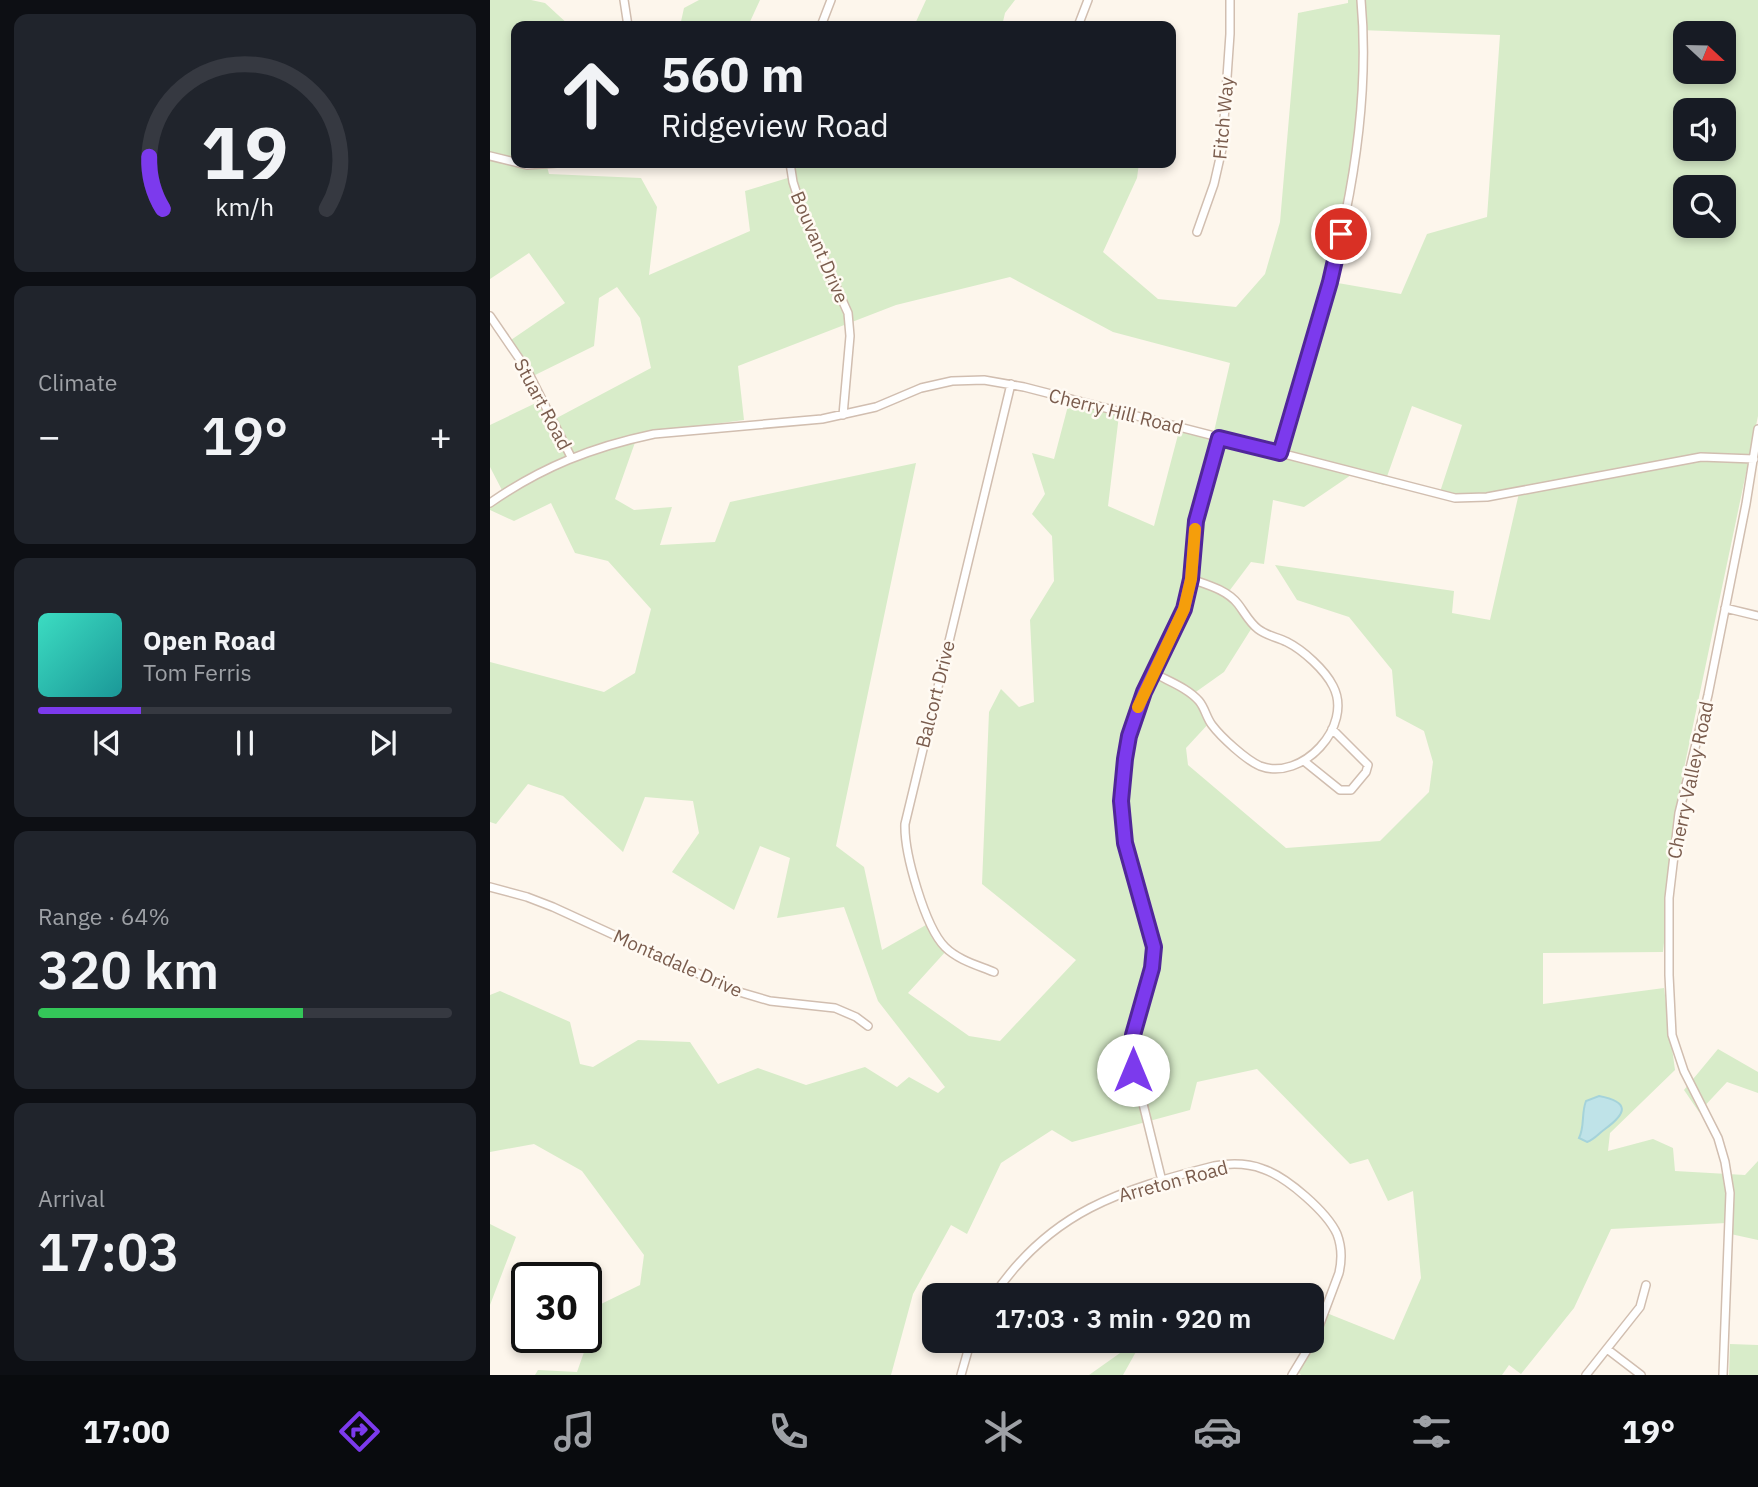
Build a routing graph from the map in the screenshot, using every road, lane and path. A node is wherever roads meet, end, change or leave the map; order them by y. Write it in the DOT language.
graph roads {
  1 [pos="624,0"];
  2 [pos="831,0"];
  3 [pos="1088,0"];
  4 [pos="1230,0"];
  5 [pos="1361,0"];
  6 [pos="627,21"];
  7 [pos="823,21"];
  8 [pos="1080,21"];
  9 [pos="490,156"];
  10 [pos="511,161"];
  11 [pos="791,168"];
  12 [pos="1197,232"];
  13 [pos="490,316"];
  14 [pos="1011,384"];
  15 [pos="843,415"];
  16 [pos="1758,429"];
  17 [pos="1219,438"];
  18 [pos="1280,453"];
  19 [pos="571,457"];
  20 [pos="1754,458"];
  21 [pos="490,503"];
  22 [pos="1191,579"];
  23 [pos="1725,608"];
  24 [pos="1758,616"];
  25 [pos="1154,673"];
  26 [pos="1332,729"];
  27 [pos="1304,761"];
  28 [pos="490,887"];
  29 [pos="993,972"];
  30 [pos="868,1026"];
  31 [pos="1162,1181"];
  32 [pos="1004,1283"];
  33 [pos="1646,1285"];
  34 [pos="1607,1349"];
  35 [pos="967,1353"];
  36 [pos="961,1375"];
  37 [pos="1292,1375"];
  38 [pos="1586,1375"];
  39 [pos="1641,1375"];
  40 [pos="1723,1375"];
  1 -- 6 [label="street"];
  2 -- 7 [label="street"];
  3 -- 8 [label="street"];
  4 -- 12 [label="street, Fitch Way"];
  5 -- 18 [label="street"];
  9 -- 10 [label="street"];
  11 -- 15 [label="street, Bouvant Drive"];
  13 -- 19 [label="street, Stuart Road"];
  14 -- 15 [label="street, Cherry Hill Road"];
  14 -- 17 [label="street, Cherry Hill Road"];
  14 -- 29 [label="street, Balcort Drive"];
  15 -- 19 [label="street, Cherry Hill Road"];
  16 -- 20 [label="street, Cherry Valley Road"];
  17 -- 18 [label="street, Cherry Hill Road"];
  17 -- 22 [label="street"];
  18 -- 20 [label="street, Cherry Hill Road"];
  19 -- 21 [label="street, Cherry Hill Road"];
  20 -- 23 [label="street, Cherry Valley Road"];
  22 -- 25 [label="street"];
  22 -- 26 [label="street"];
  23 -- 24 [label="street"];
  23 -- 40 [label="street, Cherry Valley Road"];
  25 -- 27 [label="street"];
  25 -- 31 [label="street"];
  26 -- 27 [label="street"];
  26 -- 27 [label="street"];
  28 -- 30 [label="street, Montadale Drive"];
  31 -- 32 [label="street, Arreton Road"];
  31 -- 37 [label="street, Arreton Road"];
  33 -- 34 [label="street"];
  34 -- 38 [label="street"];
  34 -- 39 [label="street"];
  35 -- 36 [label="street"];
}
